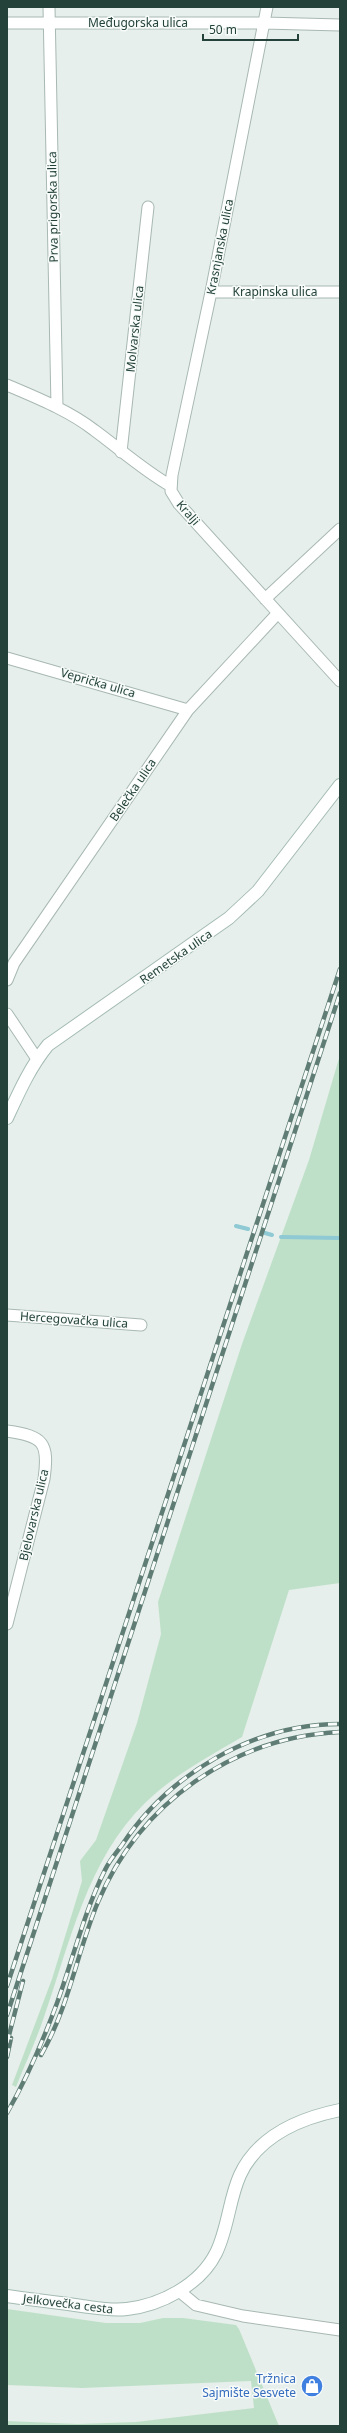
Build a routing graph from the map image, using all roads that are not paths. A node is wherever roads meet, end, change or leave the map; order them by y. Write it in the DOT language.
graph roads {
  1 [pos="49,7"];
  2 [pos="267,7"];
  3 [pos="7,23"];
  4 [pos="264,23"];
  5 [pos="50,24"];
  6 [pos="340,25"];
  7 [pos="148,207"];
  8 [pos="211,292"];
  9 [pos="340,292"];
  10 [pos="7,385"];
  11 [pos="57,407"];
  12 [pos="121,452"];
  13 [pos="171,486"];
  14 [pos="340,529"];
  15 [pos="265,599"];
  16 [pos="278,613"];
  17 [pos="7,658"];
  18 [pos="340,681"];
  19 [pos="188,710"];
  20 [pos="340,785"];
  21 [pos="7,980"];
  22 [pos="7,1014"];
  23 [pos="36,1059"];
  24 [pos="7,1118"];
  25 [pos="7,1315"];
  26 [pos="141,1325"];
  27 [pos="7,1431"];
  28 [pos="7,1624"];
  29 [pos="340,2110"];
  30 [pos="179,2291"];
  31 [pos="7,2296"];
  32 [pos="340,2330"];
  1 -- 5 [label="street, Prva prigorska ulica"];
  2 -- 4 [label="street, Krasnjanska ulica"];
  3 -- 5 [label="street, Međugorska ulica"];
  4 -- 5 [label="street, Međugorska ulica"];
  4 -- 6 [label="street, Međugorska ulica"];
  4 -- 8 [label="street, Krasnjanska ulica"];
  5 -- 11 [label="street, Prva prigorska ulica"];
  7 -- 12 [label="street, Molvarska ulica"];
  8 -- 9 [label="street, Krapinska ulica"];
  8 -- 13 [label="street, Krasnjanska ulica"];
  10 -- 11 [label="street, Kralji"];
  11 -- 12 [label="street, Kralji"];
  12 -- 13 [label="street, Kralji"];
  13 -- 15 [label="street, Kralji"];
  14 -- 15 [label="street"];
  15 -- 16 [label="street, Kralji"];
  16 -- 18 [label="street, Kralji"];
  16 -- 19 [label="street, Belečka ulica"];
  17 -- 19 [label="street, Veprička ulica"];
  19 -- 21 [label="street, Belečka ulica"];
  20 -- 23 [label="street, Remetska ulica"];
  22 -- 23 [label="street"];
  23 -- 24 [label="street, Remetska ulica"];
  25 -- 26 [label="street, Hercegovačka ulica"];
  27 -- 28 [label="street, Bjelovarska ulica"];
  29 -- 30 [label="street, Jelkovečka cesta"];
  30 -- 31 [label="street, Jelkovečka cesta"];
  30 -- 32 [label="street"];
}
